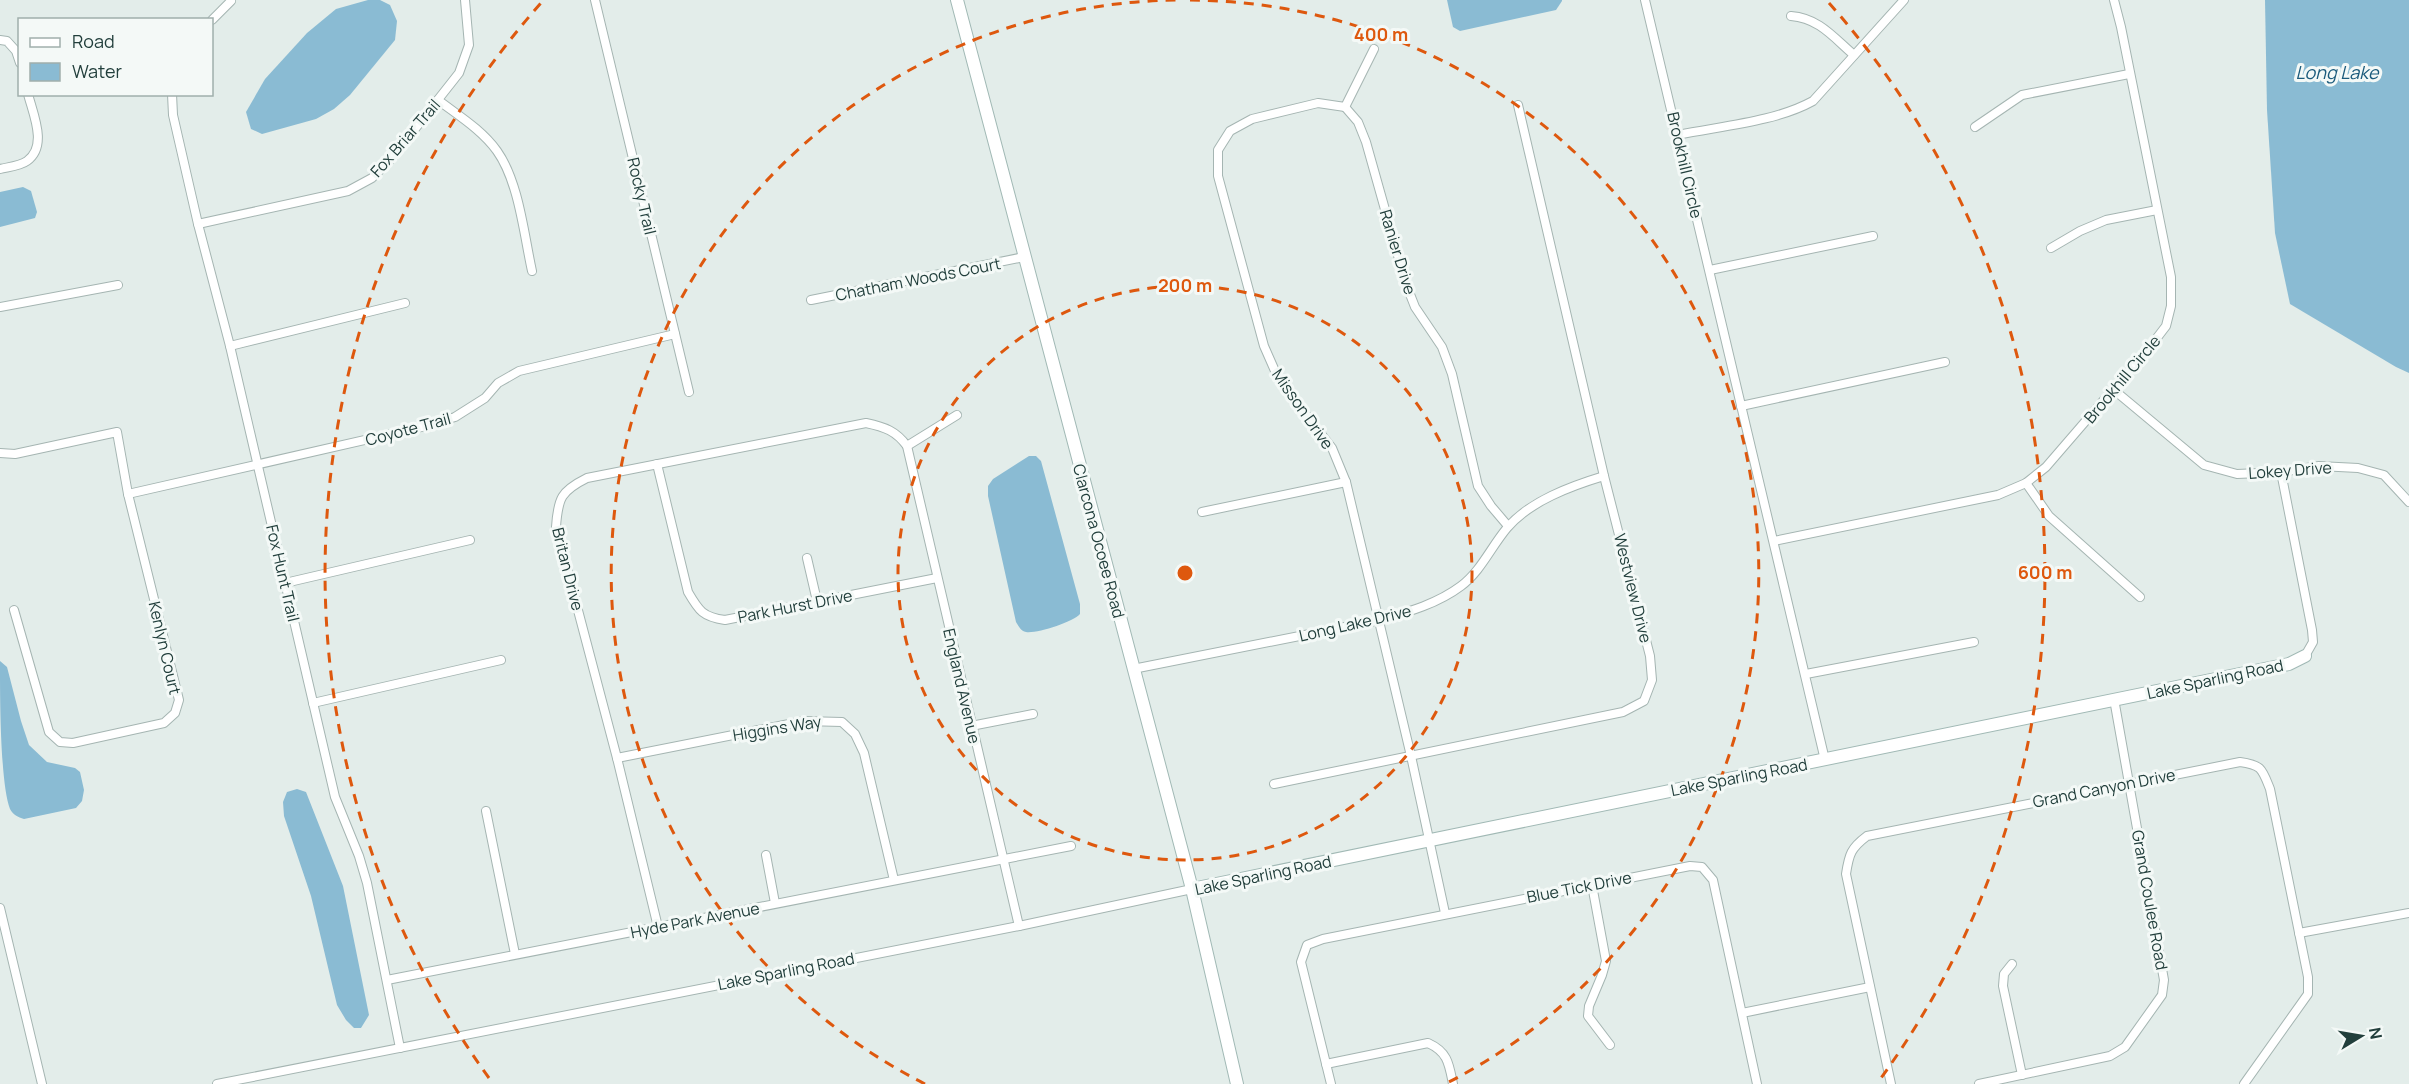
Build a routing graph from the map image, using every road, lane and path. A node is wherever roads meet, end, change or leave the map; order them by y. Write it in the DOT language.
graph roads {
  1 [pos="465,0"];
  2 [pos="595,0"];
  3 [pos="957,0"];
  4 [pos="1645,0"];
  5 [pos="1905,0"];
  6 [pos="2114,0"];
  7 [pos="231,1"];
  8 [pos="1791,16"];
  9 [pos="213,19"];
  10 [pos="0,40"];
  11 [pos="1374,49"];
  12 [pos="1854,55"];
  13 [pos="18,57"];
  14 [pos="2129,74"];
  15 [pos="28,96"];
  16 [pos="172,96"];
  17 [pos="438,100"];
  18 [pos="1518,105"];
  19 [pos="1345,107"];
  20 [pos="1975,127"];
  21 [pos="1678,135"];
  22 [pos="0,169"];
  23 [pos="2157,210"];
  24 [pos="198,224"];
  25 [pos="1873,236"];
  26 [pos="2051,248"];
  27 [pos="1024,257"];
  28 [pos="1710,270"];
  29 [pos="532,271"];
  30 [pos="118,285"];
  31 [pos="811,300"];
  32 [pos="405,303"];
  33 [pos="0,307"];
  34 [pos="675,334"];
  35 [pos="230,346"];
  36 [pos="1945,362"];
  37 [pos="2114,390"];
  38 [pos="689,392"];
  39 [pos="1741,406"];
  40 [pos="957,415"];
  41 [pos="907,446"];
  42 [pos="0,453"];
  43 [pos="657,464"];
  44 [pos="258,465"];
  45 [pos="2281,472"];
  46 [pos="1604,476"];
  47 [pos="1346,482"];
  48 [pos="2026,483"];
  49 [pos="128,494"];
  50 [pos="2409,502"];
  51 [pos="1202,512"];
  52 [pos="1508,526"];
  53 [pos="470,540"];
  54 [pos="1774,541"];
  55 [pos="807,558"];
  56 [pos="937,578"];
  57 [pos="285,583"];
  58 [pos="2140,597"];
  59 [pos="817,601"];
  60 [pos="14,610"];
  61 [pos="1380,620"];
  62 [pos="1974,642"];
  63 [pos="2305,656"];
  64 [pos="501,660"];
  65 [pos="1133,669"];
  66 [pos="1806,674"];
  67 [pos="2114,699"];
  68 [pos="313,703"];
  69 [pos="1034,714"];
  70 [pos="971,726"];
  71 [pos="1411,756"];
  72 [pos="617,758"];
  73 [pos="1825,760"];
  74 [pos="2129,783"];
  75 [pos="1274,784"];
  76 [pos="486,811"];
  77 [pos="1429,841"];
  78 [pos="1071,846"];
  79 [pos="766,855"];
  80 [pos="1002,860"];
  81 [pos="894,880"];
  82 [pos="1592,885"];
  83 [pos="1192,889"];
  84 [pos="776,903"];
  85 [pos="0,908"];
  86 [pos="1445,913"];
  87 [pos="2409,913"];
  88 [pos="1019,926"];
  89 [pos="658,927"];
  90 [pos="2299,933"];
  91 [pos="515,954"];
  92 [pos="2012,964"];
  93 [pos="387,980"];
  94 [pos="1870,987"];
  95 [pos="1742,1013"];
  96 [pos="1610,1045"];
  97 [pos="400,1048"];
  98 [pos="1326,1064"];
  99 [pos="2022,1075"];
  100 [pos="42,1084"];
  101 [pos="217,1084"];
  102 [pos="1237,1084"];
  103 [pos="1331,1084"];
  104 [pos="1454,1084"];
  105 [pos="1757,1084"];
  106 [pos="1890,1084"];
  107 [pos="1978,1084"];
  108 [pos="2244,1084"];
  1 -- 17 [label="street, Fox Briar Trail"];
  2 -- 34 [label="street, Rocky Trail"];
  3 -- 27 [label="street, Clarcona Ocoee Road"];
  4 -- 21 [label="street, Brookhill Circle"];
  5 -- 12 [label="street"];
  6 -- 14 [label="street, Brookhill Circle"];
  7 -- 9 [label="street"];
  8 -- 12 [label="street"];
  10 -- 13 [label="street"];
  11 -- 19 [label="street"];
  12 -- 21 [label="street"];
  14 -- 20 [label="street"];
  14 -- 23 [label="street, Brookhill Circle"];
  15 -- 22 [label="street"];
  16 -- 24 [label="street, Fox Hunt Trail"];
  17 -- 24 [label="street, Fox Briar Trail"];
  17 -- 29 [label="street"];
  18 -- 46 [label="street, Westview Drive"];
  19 -- 47 [label="street, Misson Drive"];
  19 -- 52 [label="street, Ranier Drive"];
  21 -- 28 [label="street, Brookhill Circle"];
  23 -- 26 [label="street"];
  23 -- 37 [label="street, Brookhill Circle"];
  24 -- 35 [label="street, Fox Hunt Trail"];
  25 -- 28 [label="street"];
  27 -- 31 [label="street, Chatham Woods Court"];
  27 -- 65 [label="street, Clarcona Ocoee Road"];
  28 -- 39 [label="street, Brookhill Circle"];
  30 -- 33 [label="street"];
  32 -- 35 [label="street"];
  34 -- 38 [label="street, Rocky Trail"];
  34 -- 44 [label="street, Coyote Trail"];
  35 -- 44 [label="street, Fox Hunt Trail"];
  36 -- 39 [label="street"];
  37 -- 45 [label="street, Lokey Drive"];
  37 -- 48 [label="street, Brookhill Circle"];
  39 -- 54 [label="street, Brookhill Circle"];
  40 -- 41 [label="street"];
  41 -- 43 [label="street, Britan Drive"];
  41 -- 56 [label="street, England Avenue"];
  42 -- 49 [label="street, Kenlyn Court"];
  43 -- 59 [label="street, Park Hurst Drive"];
  43 -- 72 [label="street, Britan Drive"];
  44 -- 49 [label="street, Coyote Trail"];
  44 -- 57 [label="street, Fox Hunt Trail"];
  45 -- 50 [label="street, Lokey Drive"];
  45 -- 63 [label="street"];
  46 -- 52 [label="street, Long Lake Drive"];
  46 -- 71 [label="street, Westview Drive"];
  47 -- 51 [label="street"];
  47 -- 61 [label="street, Misson Drive"];
  48 -- 54 [label="street, Brookhill Circle"];
  48 -- 58 [label="street"];
  49 -- 60 [label="street, Kenlyn Court"];
  52 -- 61 [label="street, Long Lake Drive"];
  53 -- 57 [label="street"];
  54 -- 66 [label="street, Brookhill Circle"];
  55 -- 59 [label="street"];
  56 -- 59 [label="street, Park Hurst Drive"];
  56 -- 70 [label="street, England Avenue"];
  57 -- 68 [label="street, Fox Hunt Trail"];
  61 -- 65 [label="street, Long Lake Drive"];
  61 -- 71 [label="street, Misson Drive"];
  62 -- 66 [label="street"];
  63 -- 67 [label="street, Lake Sparling Road"];
  64 -- 68 [label="street"];
  65 -- 83 [label="street, Clarcona Ocoee Road"];
  66 -- 73 [label="street, Brookhill Circle"];
  67 -- 73 [label="street, Lake Sparling Road"];
  67 -- 74 [label="street, Grand Coulee Road"];
  68 -- 93 [label="street, Fox Hunt Trail"];
  69 -- 70 [label="street"];
  70 -- 80 [label="street, England Avenue"];
  71 -- 75 [label="street, Westview Drive"];
  71 -- 77 [label="street, Misson Drive"];
  72 -- 81 [label="street, Higgins Way"];
  72 -- 89 [label="street, Britan Drive"];
  73 -- 77 [label="street, Lake Sparling Road"];
  74 -- 90 [label="street, Grand Canyon Drive"];
  74 -- 94 [label="street, Grand Canyon Drive"];
  74 -- 99 [label="street, Grand Coulee Road"];
  76 -- 91 [label="street"];
  77 -- 83 [label="street, Lake Sparling Road"];
  77 -- 86 [label="street, Misson Drive"];
  78 -- 80 [label="street, Hyde Park Avenue"];
  79 -- 84 [label="street"];
  80 -- 81 [label="street, Hyde Park Avenue"];
  80 -- 88 [label="street, England Avenue"];
  81 -- 84 [label="street, Hyde Park Avenue"];
  82 -- 86 [label="street, Blue Tick Drive"];
  82 -- 95 [label="street, Blue Tick Drive"];
  82 -- 96 [label="street"];
  83 -- 88 [label="street, Lake Sparling Road"];
  83 -- 102 [label="street, Clarcona Ocoee Road"];
  84 -- 89 [label="street, Hyde Park Avenue"];
  85 -- 100 [label="street"];
  86 -- 98 [label="street, Blue Tick Drive"];
  87 -- 90 [label="street"];
  88 -- 97 [label="street, Lake Sparling Road"];
  89 -- 91 [label="street, Hyde Park Avenue"];
  90 -- 108 [label="street, Grand Canyon Drive"];
  91 -- 93 [label="street, Hyde Park Avenue"];
  92 -- 99 [label="street"];
  93 -- 97 [label="street, Fox Hunt Trail"];
  94 -- 95 [label="street"];
  94 -- 106 [label="street, Grand Canyon Drive"];
  95 -- 105 [label="street"];
  97 -- 101 [label="street, Lake Sparling Road"];
  98 -- 103 [label="street"];
  98 -- 104 [label="street"];
  99 -- 107 [label="street, Grand Coulee Road"];
}
